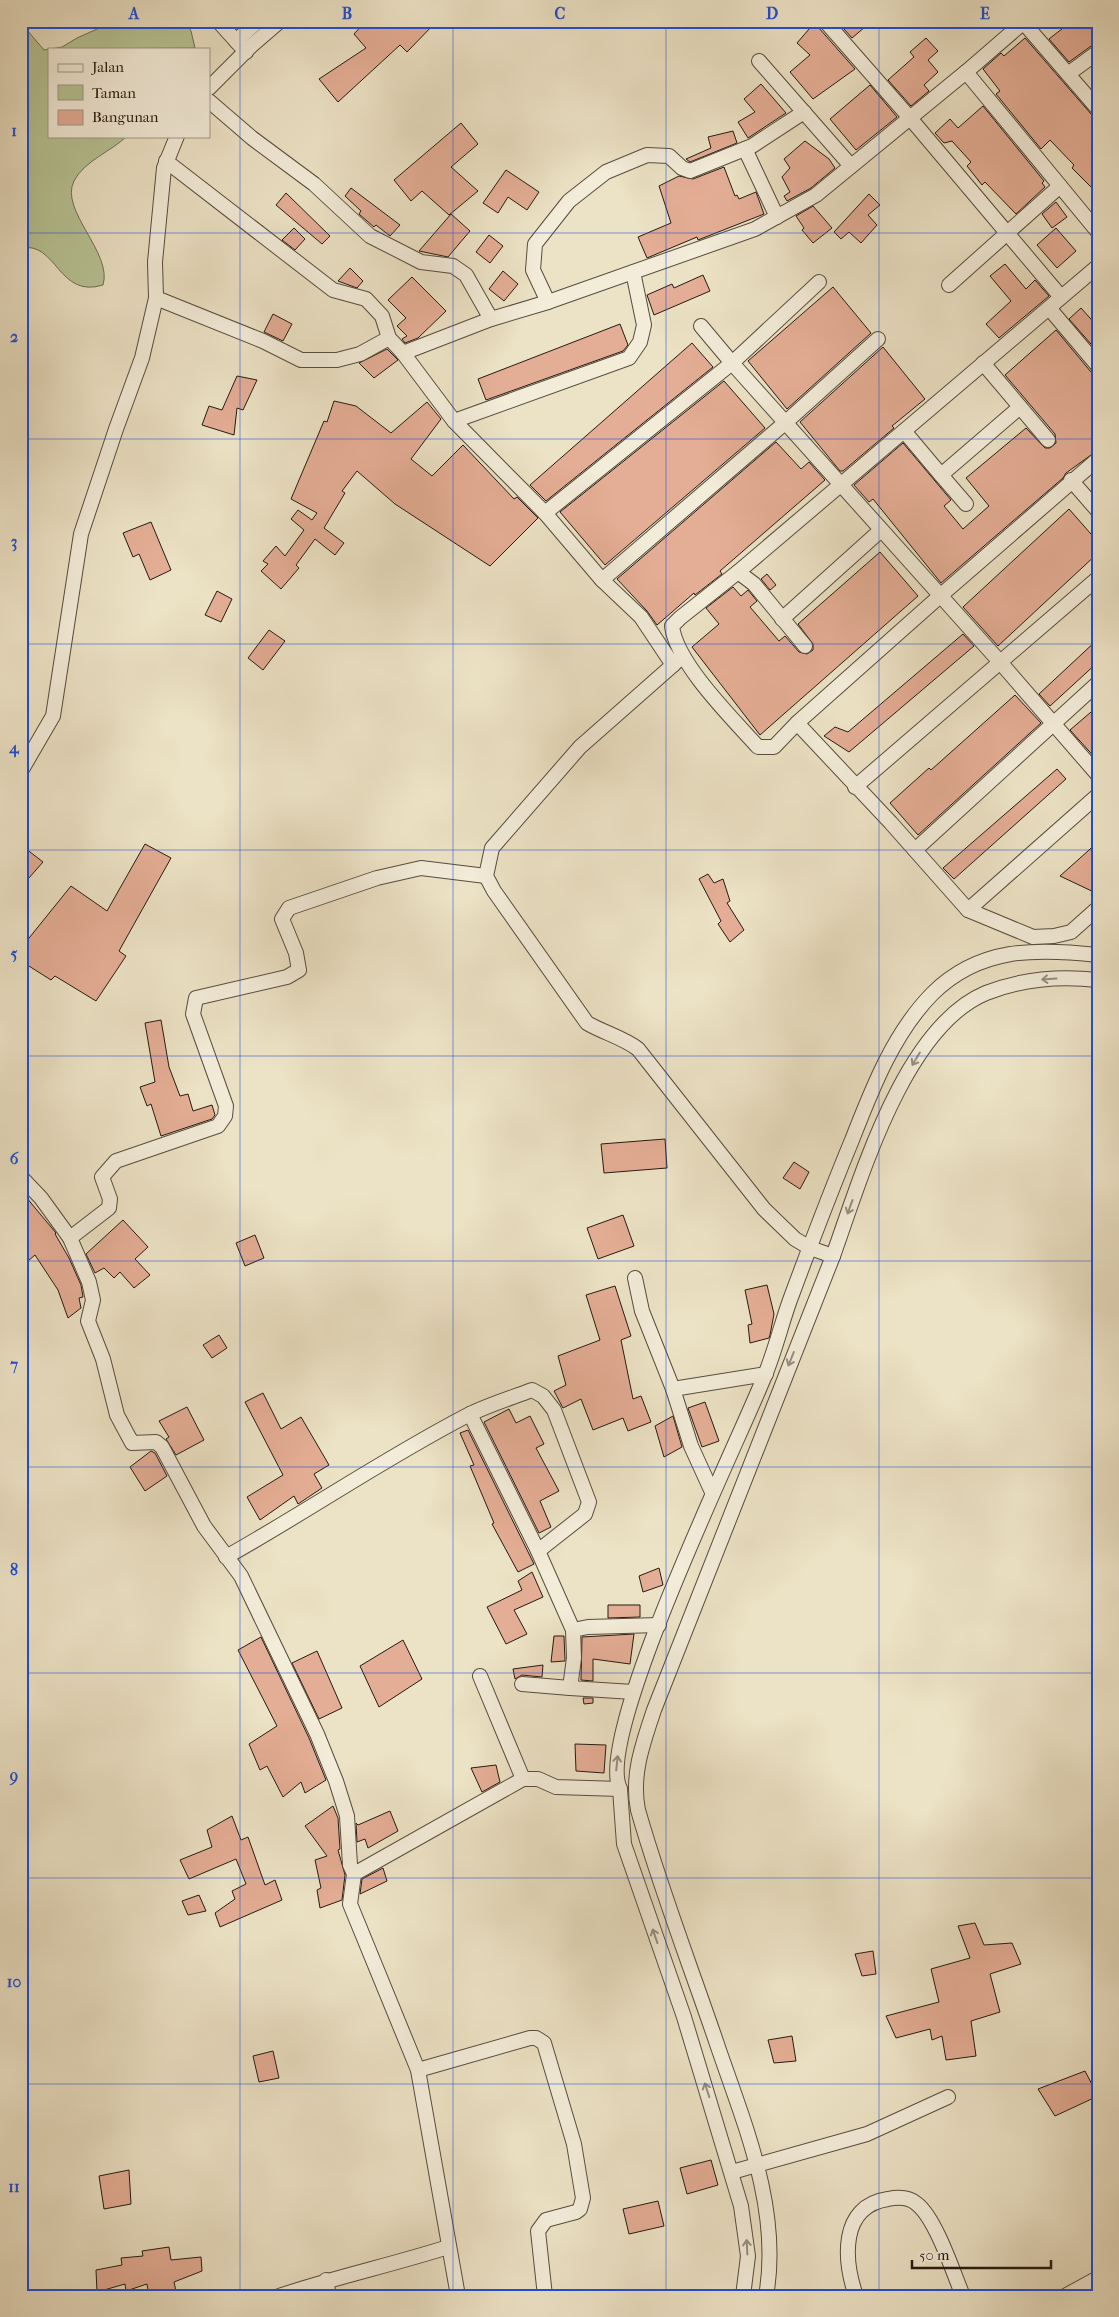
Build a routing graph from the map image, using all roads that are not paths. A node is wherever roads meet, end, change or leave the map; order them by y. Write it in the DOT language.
graph roads {
  1 [pos="218,21"];
  2 [pos="258,21"];
  3 [pos="280,21"];
  4 [pos="825,21"];
  5 [pos="1024,22"];
  6 [pos="241,46"];
  7 [pos="1098,52"];
  8 [pos="759,61"];
  9 [pos="966,72"];
  10 [pos="1068,74"];
  11 [pos="210,87"];
  12 [pos="210,102"];
  13 [pos="1098,109"];
  14 [pos="804,112"];
  15 [pos="910,118"];
  16 [pos="175,138"];
  17 [pos="745,149"];
  18 [pos="166,161"];
  19 [pos="851,166"];
  20 [pos="1060,186"];
  21 [pos="776,217"];
  22 [pos="1006,232"];
  23 [pos="1098,232"];
  24 [pos="1098,266"];
  25 [pos="634,272"];
  26 [pos="819,282"];
  27 [pos="949,285"];
  28 [pos="1061,297"];
  29 [pos="156,298"];
  30 [pos="548,302"];
  31 [pos="1049,308"];
  32 [pos="491,319"];
  33 [pos="701,326"];
  34 [pos="390,338"];
  35 [pos="878,339"];
  36 [pos="403,354"];
  37 [pos="732,363"];
  38 [pos="984,363"];
  39 [pos="1098,366"];
  40 [pos="1020,407"];
  41 [pos="454,421"];
  42 [pos="786,422"];
  43 [pos="904,431"];
  44 [pos="1048,440"];
  45 [pos="1098,459"];
  46 [pos="941,475"];
  47 [pos="1071,480"];
  48 [pos="842,484"];
  49 [pos="966,504"];
  50 [pos="1098,511"];
  51 [pos="546,513"];
  52 [pos="881,530"];
  53 [pos="738,572"];
  54 [pos="1098,578"];
  55 [pos="602,580"];
  56 [pos="940,596"];
  57 [pos="782,618"];
  58 [pos="805,646"];
  59 [pos="677,660"];
  60 [pos="1000,662"];
  61 [pos="1098,683"];
  62 [pos="797,723"];
  63 [pos="1053,724"];
  64 [pos="21,771"];
  65 [pos="1098,775"];
  66 [pos="854,787"];
  67 [pos="1098,795"];
  68 [pos="914,850"];
  69 [pos="486,876"];
  70 [pos="1098,908"];
  71 [pos="968,910"];
  72 [pos="1098,954"];
  73 [pos="1098,980"];
  74 [pos="21,1177"];
  75 [pos="70,1238"];
  76 [pos="811,1248"];
  77 [pos="832,1255"];
  78 [pos="635,1278"];
  79 [pos="766,1374"];
  80 [pos="673,1389"];
  81 [pos="470,1414"];
  82 [pos="712,1492"];
  83 [pos="538,1551"];
  84 [pos="226,1557"];
  85 [pos="659,1625"];
  86 [pos="572,1630"];
  87 [pos="480,1676"];
  88 [pos="522,1684"];
  89 [pos="570,1688"];
  90 [pos="633,1692"];
  91 [pos="523,1780"];
  92 [pos="620,1789"];
  93 [pos="354,1874"];
  94 [pos="695,2013"];
  95 [pos="418,2070"];
  96 [pos="948,2097"];
  97 [pos="734,2103"];
  98 [pos="715,2109"];
  99 [pos="753,2165"];
  100 [pos="734,2171"];
  101 [pos="448,2247"];
  102 [pos="1098,2278"];
  103 [pos="326,2280"];
  104 [pos="279,2296"];
  105 [pos="329,2296"];
  106 [pos="458,2296"];
  107 [pos="545,2296"];
  108 [pos="743,2296"];
  109 [pos="766,2296"];
  110 [pos="856,2296"];
  111 [pos="963,2296"];
  112 [pos="1065,2296"];
  1 -- 6 [label="street"];
  2 -- 6 [label="street"];
  3 -- 6 [label="street"];
  4 -- 15 [label="street"];
  5 -- 9 [label="street"];
  5 -- 10 [label="street"];
  6 -- 11 [label="street"];
  7 -- 10 [label="street"];
  8 -- 14 [label="street"];
  9 -- 15 [label="street"];
  9 -- 20 [label="street"];
  10 -- 13 [label="street"];
  12 -- 32 [label="street"];
  14 -- 17 [label="street"];
  14 -- 19 [label="street"];
  15 -- 19 [label="street"];
  15 -- 22 [label="street"];
  16 -- 18 [label="street"];
  17 -- 21 [label="street"];
  17 -- 30 [label="street"];
  18 -- 29 [label="street"];
  18 -- 34 [label="street"];
  19 -- 21 [label="street"];
  20 -- 22 [label="street"];
  20 -- 23 [label="street"];
  21 -- 25 [label="street"];
  22 -- 27 [label="street"];
  22 -- 28 [label="street"];
  24 -- 28 [label="street"];
  25 -- 30 [label="street"];
  25 -- 41 [label="street"];
  26 -- 37 [label="street"];
  28 -- 31 [label="street"];
  29 -- 34 [label="street"];
  29 -- 64 [label="street"];
  30 -- 32 [label="street"];
  31 -- 38 [label="street"];
  31 -- 39 [label="street"];
  32 -- 36 [label="street"];
  33 -- 37 [label="street"];
  34 -- 36 [label="street"];
  35 -- 42 [label="street"];
  36 -- 41 [label="street"];
  37 -- 42 [label="street"];
  37 -- 51 [label="street"];
  38 -- 40 [label="street"];
  38 -- 43 [label="street"];
  40 -- 44 [label="street"];
  40 -- 46 [label="street"];
  41 -- 51 [label="street"];
  42 -- 48 [label="street"];
  42 -- 55 [label="street"];
  43 -- 46 [label="street"];
  43 -- 48 [label="street"];
  45 -- 47 [label="street"];
  46 -- 49 [label="street"];
  47 -- 50 [label="street"];
  47 -- 56 [label="street"];
  48 -- 52 [label="street"];
  48 -- 53 [label="street"];
  51 -- 55 [label="street"];
  52 -- 56 [label="street"];
  52 -- 57 [label="street"];
  53 -- 57 [label="street"];
  53 -- 59 [label="street"];
  54 -- 60 [label="street"];
  55 -- 59 [label="street"];
  56 -- 60 [label="street"];
  56 -- 62 [label="street"];
  57 -- 58 [label="street"];
  59 -- 62 [label="street"];
  59 -- 69 [label="street"];
  60 -- 63 [label="street"];
  60 -- 66 [label="street"];
  61 -- 63 [label="street"];
  62 -- 66 [label="street"];
  63 -- 65 [label="street"];
  63 -- 68 [label="street"];
  66 -- 68 [label="street"];
  67 -- 71 [label="street"];
  68 -- 71 [label="street"];
  69 -- 75 [label="street"];
  69 -- 76 [label="street"];
  70 -- 71 [label="street"];
  72 -- 76 [label="street"];
  73 -- 77 [label="street, one-way"];
  74 -- 75 [label="street"];
  75 -- 84 [label="street"];
  76 -- 77 [label="street"];
  76 -- 79 [label="street"];
  77 -- 94 [label="street, one-way"];
  78 -- 80 [label="street"];
  79 -- 80 [label="street"];
  79 -- 82 [label="street"];
  80 -- 82 [label="street"];
  81 -- 83 [label="street"];
  81 -- 83 [label="street"];
  81 -- 84 [label="street"];
  82 -- 85 [label="street"];
  83 -- 86 [label="street"];
  84 -- 93 [label="street"];
  85 -- 86 [label="street"];
  85 -- 90 [label="street"];
  86 -- 89 [label="street"];
  87 -- 91 [label="street"];
  88 -- 89 [label="street"];
  89 -- 90 [label="street"];
  92 -- 90 [label="street, one-way"];
  91 -- 92 [label="street"];
  91 -- 93 [label="street"];
  94 -- 92 [label="street, one-way"];
  93 -- 95 [label="street"];
  94 -- 97 [label="street"];
  98 -- 94 [label="street, one-way"];
  95 -- 101 [label="street"];
  95 -- 107 [label="street"];
  96 -- 99 [label="street"];
  97 -- 98 [label="street"];
  97 -- 99 [label="street"];
  98 -- 100 [label="street"];
  99 -- 100 [label="street"];
  99 -- 109 [label="street"];
  108 -- 100 [label="street, one-way"];
  101 -- 103 [label="street"];
  101 -- 106 [label="street"];
  102 -- 112 [label="street"];
  103 -- 104 [label="street"];
  103 -- 105 [label="street"];
  110 -- 111 [label="street"];
}
